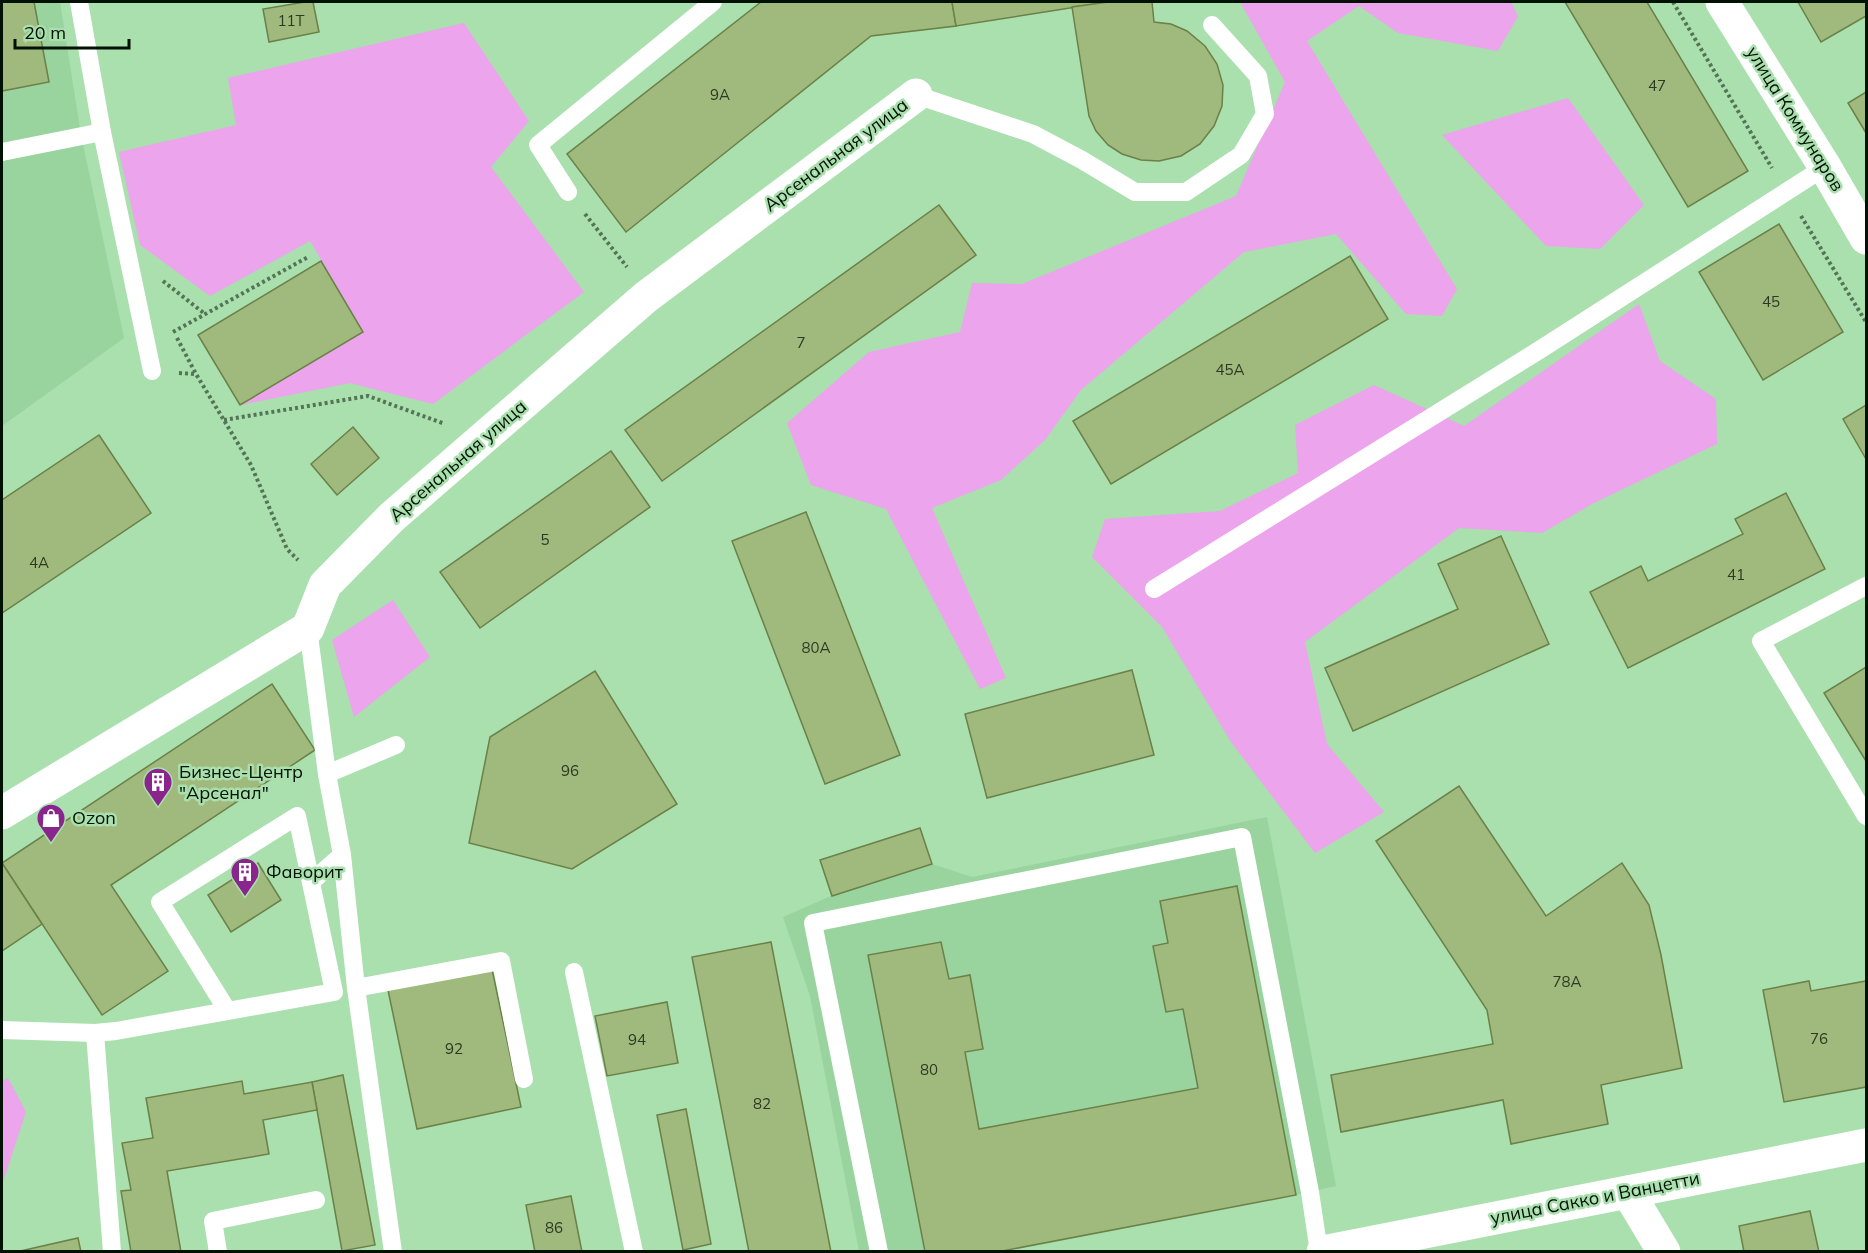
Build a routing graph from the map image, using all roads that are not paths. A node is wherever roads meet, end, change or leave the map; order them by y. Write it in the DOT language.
graph roads {
  1 [pos="79,2"];
  2 [pos="713,2"];
  3 [pos="1722,2"];
  4 [pos="1212,25"];
  5 [pos="916,94"];
  6 [pos="102,132"];
  7 [pos="2,152"];
  8 [pos="1825,167"];
  9 [pos="568,192"];
  10 [pos="1866,238"];
  11 [pos="152,371"];
  12 [pos="1866,586"];
  13 [pos="1154,589"];
  14 [pos="308,628"];
  15 [pos="396,745"];
  16 [pos="327,774"];
  17 [pos="2,813"];
  18 [pos="1866,816"];
  19 [pos="342,855"];
  20 [pos="311,882"];
  21 [pos="574,972"];
  22 [pos="356,988"];
  23 [pos="227,1010"];
  24 [pos="2,1030"];
  25 [pos="95,1033"];
  26 [pos="524,1079"];
  27 [pos="1866,1145"];
  28 [pos="1628,1192"];
  29 [pos="316,1200"];
  30 [pos="112,1251"];
  31 [pos="218,1251"];
  32 [pos="393,1251"];
  33 [pos="634,1251"];
  34 [pos="879,1251"];
  35 [pos="1321,1251"];
  36 [pos="1664,1251"];
  1 -- 6 [label="lane"];
  2 -- 9 [label="lane"];
  3 -- 8 [label="street, улица Коммунаров"];
  4 -- 5 [label="lane"];
  5 -- 14 [label="street, Арсенальная улица"];
  6 -- 7 [label="lane"];
  6 -- 11 [label="lane"];
  8 -- 10 [label="street, улица Коммунаров"];
  8 -- 13 [label="lane"];
  12 -- 18 [label="lane"];
  14 -- 16 [label="lane"];
  14 -- 17 [label="street"];
  15 -- 16 [label="lane"];
  16 -- 19 [label="lane"];
  19 -- 20 [label="lane"];
  19 -- 22 [label="lane"];
  20 -- 23 [label="lane"];
  20 -- 23 [label="lane"];
  21 -- 33 [label="lane"];
  22 -- 26 [label="lane"];
  22 -- 32 [label="lane"];
  23 -- 25 [label="lane"];
  24 -- 25 [label="lane"];
  25 -- 30 [label="lane"];
  27 -- 28 [label="street, улица Сакко и Ванцетти"];
  28 -- 35 [label="street, улица Сакко и Ванцетти"];
  28 -- 36 [label="street"];
  29 -- 31 [label="lane"];
  34 -- 35 [label="lane"];
}
